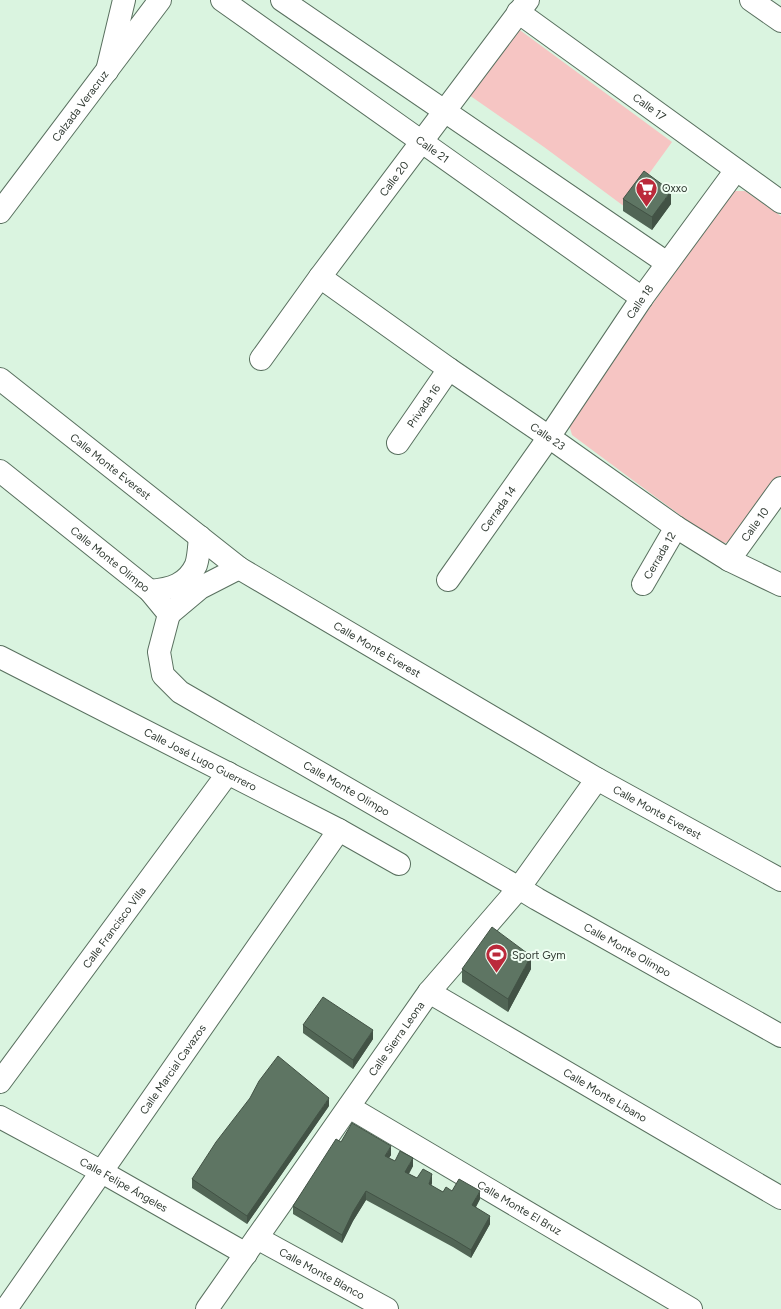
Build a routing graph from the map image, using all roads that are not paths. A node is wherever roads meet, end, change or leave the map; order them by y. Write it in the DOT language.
graph roads {
  1 [pos="124,0"];
  2 [pos="160,0"];
  3 [pos="222,0"];
  4 [pos="282,0"];
  5 [pos="751,0"];
  6 [pos="523,6"];
  7 [pos="781,21"];
  8 [pos="107,71"];
  9 [pos="445,110"];
  10 [pos="421,142"];
  11 [pos="736,170"];
  12 [pos="781,202"];
  13 [pos="1,209"];
  14 [pos="667,263"];
  15 [pos="320,277"];
  16 [pos="642,298"];
  17 [pos="261,359"];
  18 [pos="449,369"];
  19 [pos="0,379"];
  20 [pos="549,437"];
  21 [pos="398,443"];
  22 [pos="0,472"];
  23 [pos="781,488"];
  24 [pos="676,526"];
  25 [pos="200,537"];
  26 [pos="729,560"];
  27 [pos="239,568"];
  28 [pos="448,580"];
  29 [pos="643,584"];
  30 [pos="781,585"];
  31 [pos="150,591"];
  32 [pos="169,614"];
  33 [pos="0,657"];
  34 [pos="228,773"];
  35 [pos="597,779"];
  36 [pos="339,830"];
  37 [pos="399,864"];
  38 [pos="781,880"];
  39 [pos="519,888"];
  40 [pos="430,992"];
  41 [pos="781,1036"];
  42 [pos="0,1082"];
  43 [pos="349,1107"];
  44 [pos="0,1117"];
  45 [pos="102,1172"];
  46 [pos="781,1198"];
  47 [pos="252,1246"];
  48 [pos="6,1309"];
  49 [pos="207,1309"];
  50 [pos="388,1309"];
  51 [pos="691,1309"];
  1 -- 8 [label="street"];
  2 -- 8 [label="street, Calzada Veracruz"];
  3 -- 10 [label="street, Calle 21"];
  4 -- 9 [label="street"];
  5 -- 7 [label="street"];
  6 -- 9 [label="street, Calle 20"];
  6 -- 11 [label="street, Calle 17"];
  8 -- 13 [label="street, Calzada Veracruz"];
  9 -- 10 [label="street, Calle 20"];
  9 -- 14 [label="street"];
  10 -- 15 [label="street, Calle 20"];
  10 -- 16 [label="street, Calle 21"];
  11 -- 12 [label="street, Calle 17"];
  11 -- 14 [label="street, Calle 18"];
  14 -- 16 [label="street, Calle 18"];
  15 -- 17 [label="street, Calle 20"];
  15 -- 18 [label="street, Calle 23"];
  16 -- 20 [label="street, Calle 18"];
  18 -- 20 [label="street, Calle 23"];
  18 -- 21 [label="street, Privada 16"];
  19 -- 25 [label="street, Calle Monte Everest"];
  20 -- 24 [label="street, Calle 23"];
  20 -- 28 [label="street, Cerrada 14"];
  22 -- 31 [label="street, Calle Monte Olimpo"];
  23 -- 26 [label="street, Calle 10"];
  24 -- 26 [label="street, Calle 23"];
  24 -- 29 [label="street, Cerrada 12"];
  25 -- 27 [label="street, Calle Monte Everest"];
  25 -- 31 [label="street"];
  26 -- 30 [label="street, Calle 23"];
  27 -- 32 [label="street"];
  27 -- 35 [label="street, Calle Monte Everest"];
  31 -- 32 [label="street, Calle Monte Olimpo"];
  32 -- 39 [label="street, Calle Monte Olimpo"];
  33 -- 34 [label="street, Calle José Lugo Guerrero"];
  34 -- 36 [label="street, Calle José Lugo Guerrero"];
  34 -- 42 [label="street, Calle Francisco Villa"];
  35 -- 38 [label="street, Calle Monte Everest"];
  35 -- 39 [label="street, Calle Sierra Leona"];
  36 -- 37 [label="street, Calle José Lugo Guerrero"];
  36 -- 45 [label="street, Calle Marcial Cavazos"];
  39 -- 40 [label="street, Calle Sierra Leona"];
  39 -- 41 [label="street, Calle Monte Olimpo"];
  40 -- 43 [label="street, Calle Sierra Leona"];
  40 -- 46 [label="street, Calle Monte Líbano"];
  43 -- 47 [label="street, Calle Sierra Leona"];
  43 -- 51 [label="street, Calle Monte El Bruz"];
  44 -- 45 [label="street, Calle Felipe Ángeles"];
  45 -- 47 [label="street, Calle Felipe Ángeles"];
  45 -- 48 [label="street, Calle Marcial Cavazos"];
  47 -- 49 [label="street, Calle Sierra Leona"];
  47 -- 50 [label="street, Calle Monte Blanco"];
}
